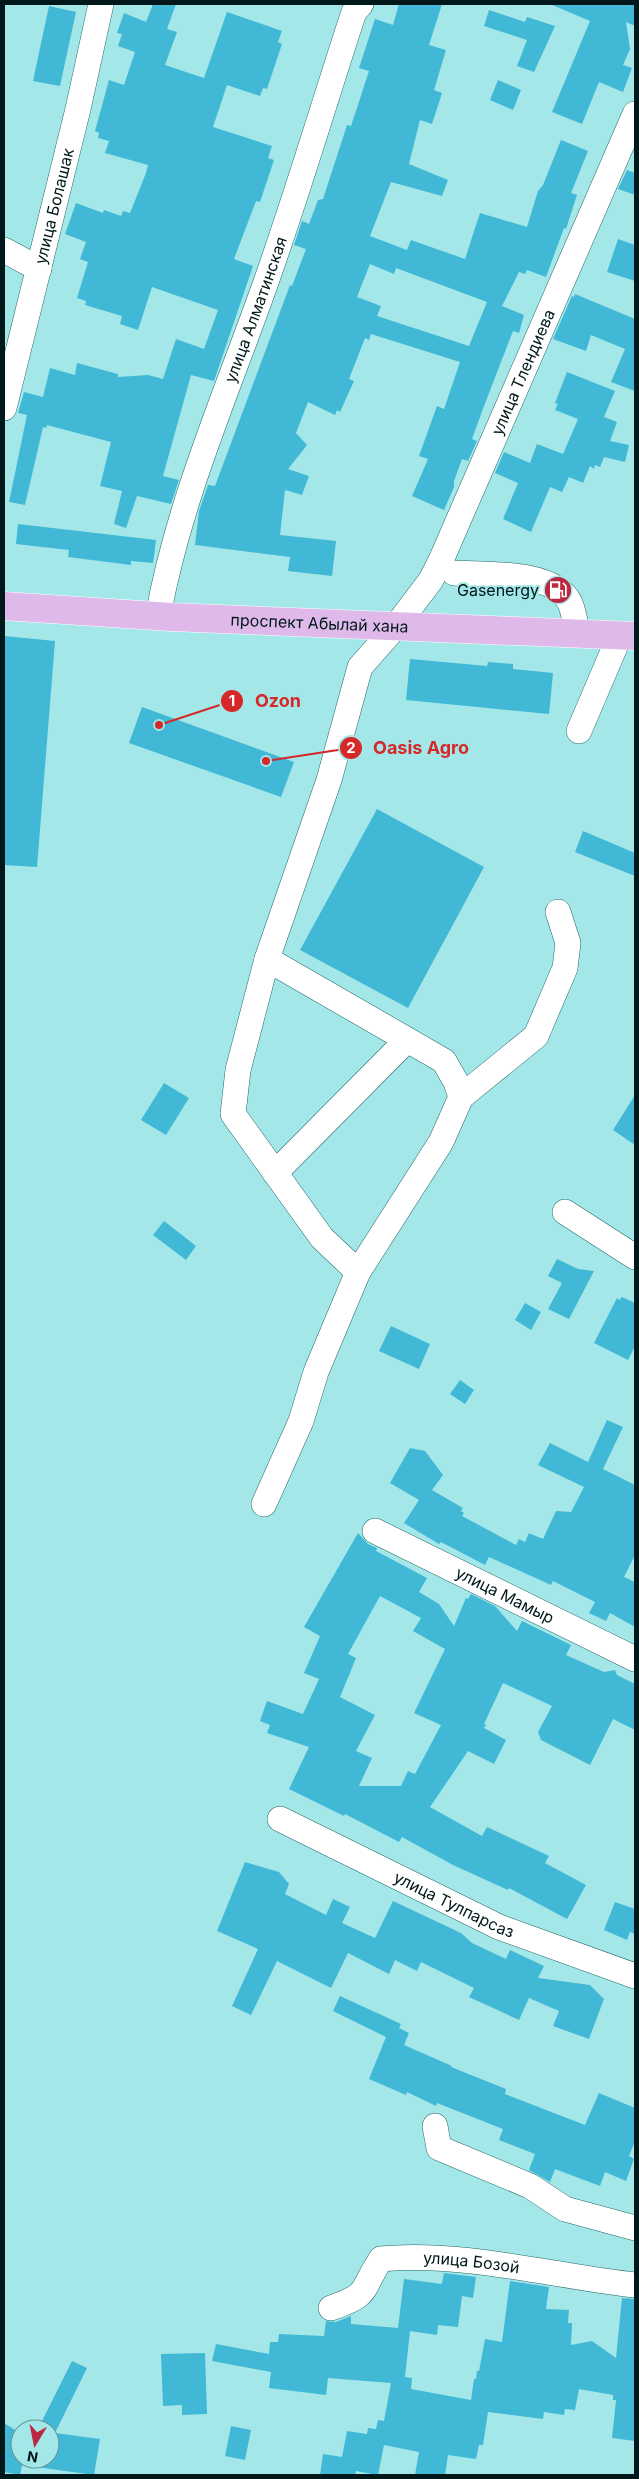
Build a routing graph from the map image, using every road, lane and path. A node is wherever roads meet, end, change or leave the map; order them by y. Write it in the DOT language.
graph roads {
  1 [pos="101,4"];
  2 [pos="361,4"];
  3 [pos="635,114"];
  4 [pos="4,250"];
  5 [pos="39,269"];
  6 [pos="4,408"];
  7 [pos="454,573"];
  8 [pos="4,606"];
  9 [pos="158,616"];
  10 [pos="397,625"];
  11 [pos="578,633"];
  12 [pos="628,636"];
  13 [pos="579,730"];
  14 [pos="558,912"];
  15 [pos="266,959"];
  16 [pos="407,1040"];
  17 [pos="461,1097"];
  18 [pos="275,1173"];
  19 [pos="564,1212"];
  20 [pos="635,1257"];
  21 [pos="358,1272"];
  22 [pos="264,1504"];
  23 [pos="375,1531"];
  24 [pos="635,1659"];
  25 [pos="280,1819"];
  26 [pos="635,1976"];
  27 [pos="435,2126"];
  28 [pos="635,2228"];
  29 [pos="635,2285"];
  30 [pos="332,2308"];
  1 -- 5 [label="street, улица Болашак"];
  2 -- 9 [label="street, улица Алматинская"];
  3 -- 10 [label="street, улица Тлендиева"];
  4 -- 5 [label="street"];
  5 -- 6 [label="street, улица Болашак"];
  7 -- 11 [label="street"];
  8 -- 9 [label="main road, проспект Абылай хана"];
  9 -- 10 [label="main road, проспект Абылай хана"];
  10 -- 11 [label="main road, проспект Абылай хана"];
  10 -- 15 [label="street, улица Тлендиева"];
  11 -- 12 [label="main road, проспект Абылай хана"];
  12 -- 13 [label="street"];
  14 -- 17 [label="street"];
  15 -- 16 [label="street"];
  15 -- 18 [label="street, улица Тлендиева"];
  16 -- 17 [label="street"];
  16 -- 18 [label="street"];
  17 -- 21 [label="street"];
  18 -- 21 [label="street, улица Тлендиева"];
  19 -- 20 [label="street"];
  21 -- 22 [label="street"];
  23 -- 24 [label="street, улица Мамыр"];
  25 -- 26 [label="street, улица Тулпарсаз"];
  27 -- 28 [label="street"];
  29 -- 30 [label="street, улица Бозой"];
}
